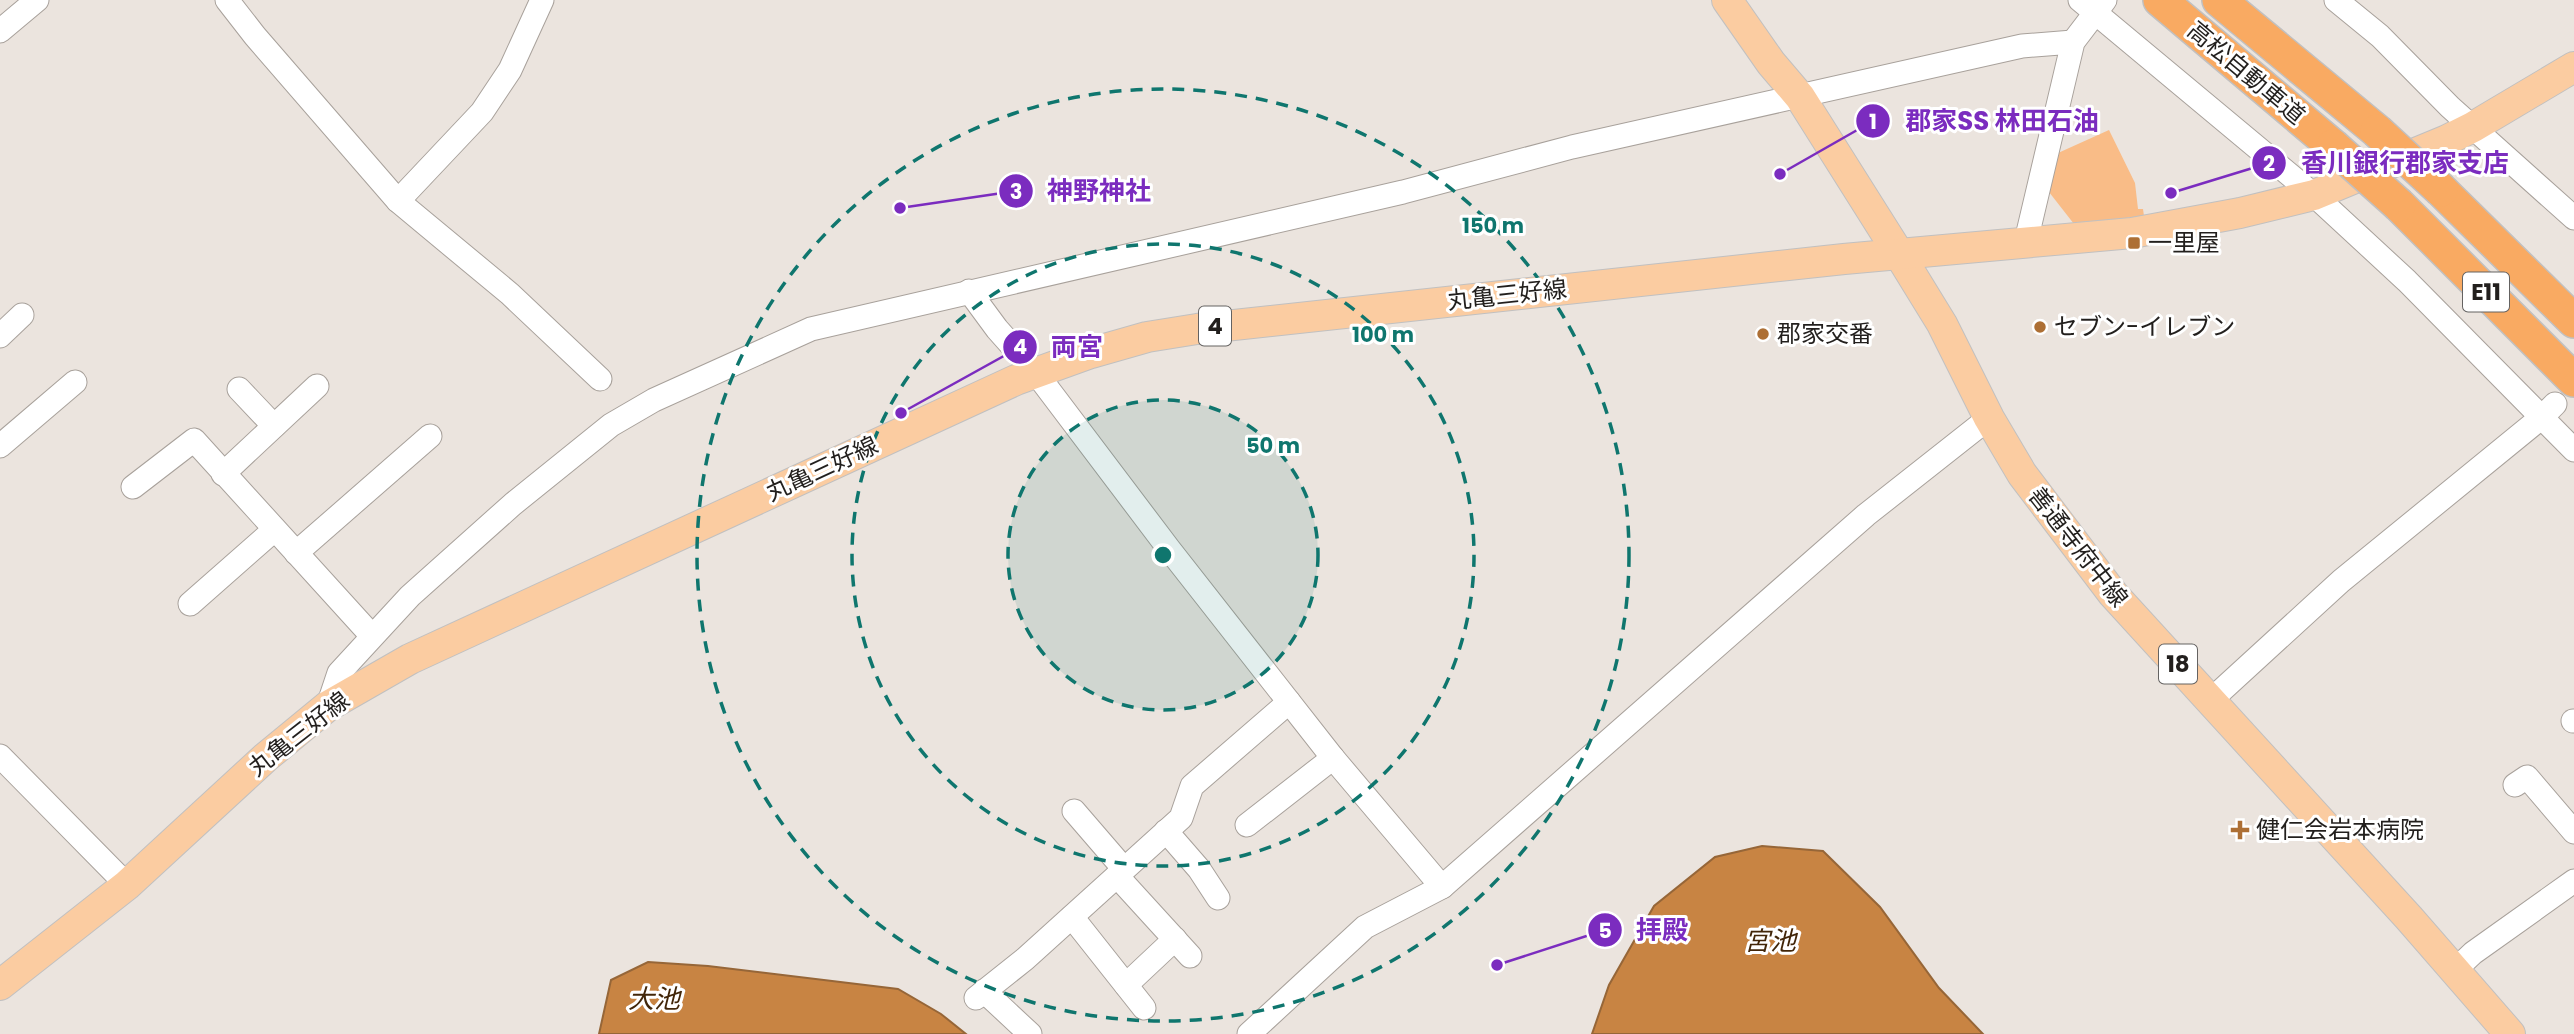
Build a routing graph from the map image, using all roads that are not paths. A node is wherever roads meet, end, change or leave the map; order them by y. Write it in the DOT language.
graph roads {
  1 [pos="37,0"];
  2 [pos="227,0"];
  3 [pos="542,0"];
  4 [pos="1727,0"];
  5 [pos="2160,0"];
  6 [pos="2219,0"];
  7 [pos="2336,0"];
  8 [pos="2093,4"];
  9 [pos="0,31"];
  10 [pos="2073,42"];
  11 [pos="2574,67"];
  12 [pos="1800,97"];
  13 [pos="2473,127"];
  14 [pos="2314,195"];
  15 [pos="398,201"];
  16 [pos="2574,218"];
  17 [pos="2026,241"];
  18 [pos="1899,254"];
  19 [pos="969,291"];
  20 [pos="22,314"];
  21 [pos="2574,321"];
  22 [pos="0,336"];
  23 [pos="1036,373"];
  24 [pos="600,379"];
  25 [pos="75,382"];
  26 [pos="317,386"];
  27 [pos="239,389"];
  28 [pos="2557,400"];
  29 [pos="1989,418"];
  30 [pos="274,426"];
  31 [pos="430,436"];
  32 [pos="0,446"];
  33 [pos="2574,450"];
  34 [pos="223,474"];
  35 [pos="133,487"];
  36 [pos="274,530"];
  37 [pos="296,553"];
  38 [pos="190,604"];
  39 [pos="372,636"];
  40 [pos="2211,699"];
  41 [pos="1289,702"];
  42 [pos="328,706"];
  43 [pos="0,756"];
  44 [pos="1333,758"];
  45 [pos="2515,785"];
  46 [pos="1074,811"];
  47 [pos="1247,825"];
  48 [pos="1166,831"];
  49 [pos="2574,832"];
  50 [pos="1121,873"];
  51 [pos="2574,881"];
  52 [pos="127,886"];
  53 [pos="1442,887"];
  54 [pos="1218,898"];
  55 [pos="1072,917"];
  56 [pos="2454,971"];
  57 [pos="0,985"];
  58 [pos="1126,985"];
  59 [pos="1144,1008"];
  60 [pos="1030,1034"];
  61 [pos="1249,1034"];
  62 [pos="2510,1034"];
  1 -- 9 [label="street"];
  2 -- 15 [label="street"];
  3 -- 15 [label="street"];
  4 -- 12 [label="main road, 善通寺府中線 / 18"];
  5 -- 28 [label="highway, 高松自動車道 / E11, bridge"];
  6 -- 21 [label="highway, 高松自動車道 / E11, bridge"];
  7 -- 13 [label="street"];
  8 -- 10 [label="street"];
  8 -- 14 [label="street"];
  10 -- 12 [label="street"];
  10 -- 17 [label="street"];
  11 -- 13 [label="main road, 丸亀三好線 / 4"];
  12 -- 18 [label="main road, 善通寺府中線 / 18"];
  12 -- 19 [label="street"];
  13 -- 14 [label="main road, 丸亀三好線 / 4"];
  13 -- 16 [label="street"];
  14 -- 17 [label="main road, 丸亀三好線 / 4"];
  14 -- 28 [label="street"];
  15 -- 24 [label="street"];
  17 -- 18 [label="main road, 丸亀三好線 / 4"];
  18 -- 23 [label="main road, 丸亀三好線 / 4"];
  18 -- 29 [label="main road, 善通寺府中線 / 18"];
  19 -- 23 [label="street"];
  19 -- 39 [label="street"];
  20 -- 22 [label="street"];
  23 -- 41 [label="street"];
  23 -- 42 [label="main road, 丸亀三好線 / 4"];
  25 -- 32 [label="street"];
  26 -- 30 [label="street"];
  27 -- 30 [label="street"];
  28 -- 33 [label="street"];
  28 -- 40 [label="street"];
  29 -- 40 [label="main road, 善通寺府中線 / 18"];
  29 -- 53 [label="street"];
  30 -- 34 [label="street"];
  31 -- 37 [label="street"];
  34 -- 35 [label="street"];
  34 -- 36 [label="street"];
  36 -- 37 [label="street"];
  36 -- 38 [label="street"];
  37 -- 39 [label="street"];
  39 -- 42 [label="street"];
  40 -- 56 [label="main road, 善通寺府中線 / 18"];
  41 -- 44 [label="street"];
  41 -- 48 [label="street"];
  42 -- 52 [label="main road, 丸亀三好線 / 4"];
  43 -- 52 [label="street"];
  44 -- 47 [label="street"];
  44 -- 53 [label="street"];
  45 -- 49 [label="street"];
  46 -- 50 [label="street"];
  48 -- 50 [label="street"];
  48 -- 54 [label="street"];
  50 -- 55 [label="street"];
  50 -- 58 [label="street"];
  51 -- 56 [label="street"];
  52 -- 57 [label="main road, 丸亀三好線 / 4"];
  53 -- 61 [label="street"];
  55 -- 58 [label="street"];
  55 -- 60 [label="street"];
  56 -- 62 [label="main road, 善通寺府中線 / 18"];
  58 -- 59 [label="street"];
}
